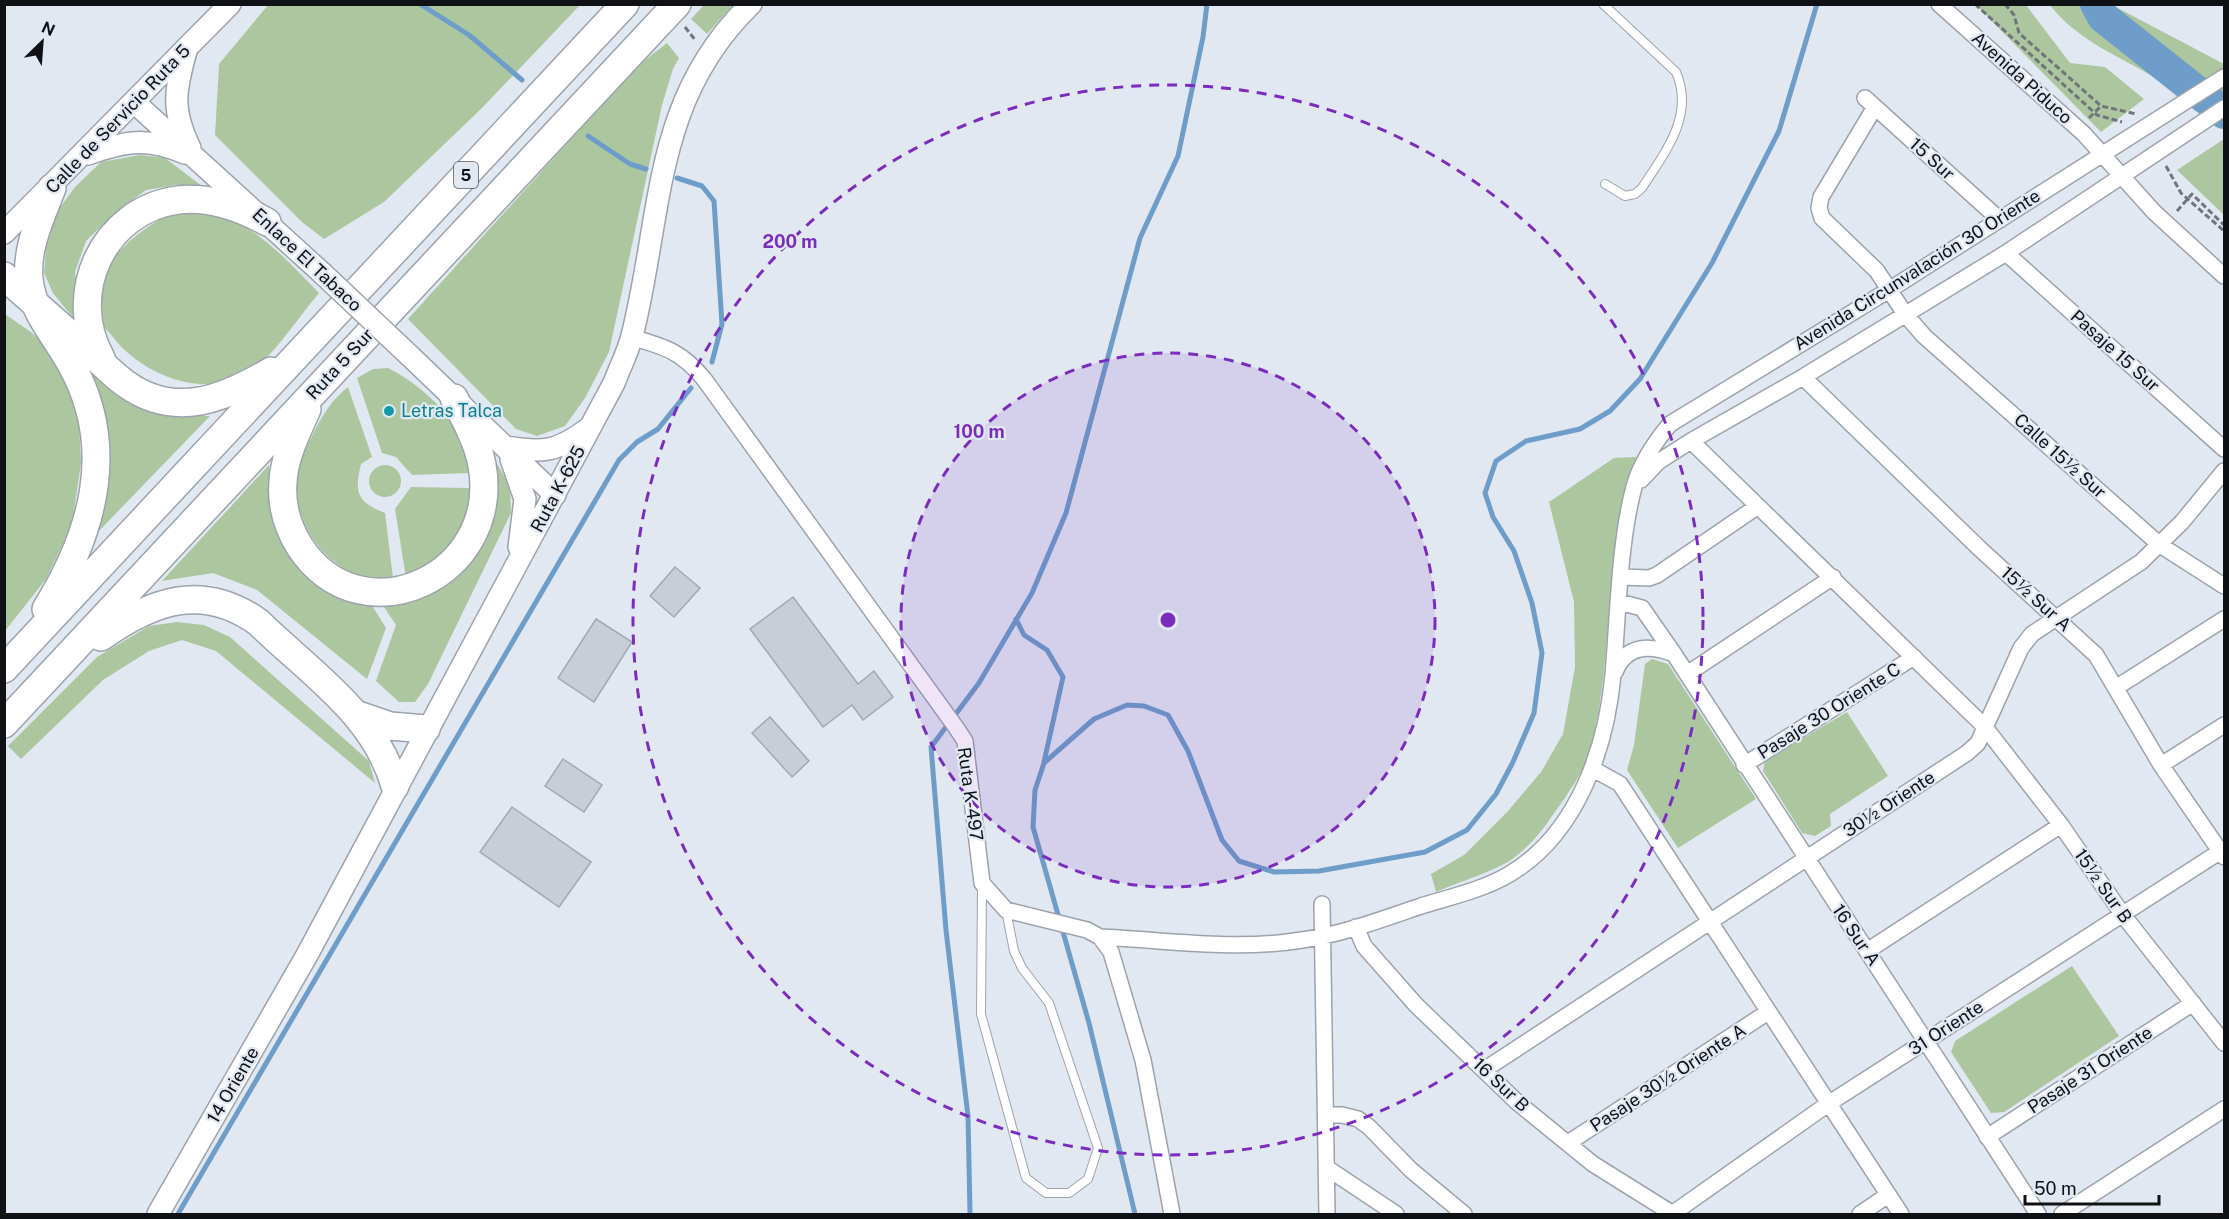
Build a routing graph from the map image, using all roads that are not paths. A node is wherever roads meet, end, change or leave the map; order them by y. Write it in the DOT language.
graph roads {
  1 [pos="230,4"];
  2 [pos="625,4"];
  3 [pos="751,4"];
  4 [pos="1603,4"];
  5 [pos="1939,4"];
  6 [pos="674,8"];
  7 [pos="188,46"];
  8 [pos="2224,77"];
  9 [pos="135,103"];
  10 [pos="1870,103"];
  11 [pos="2224,108"];
  12 [pos="2104,153"];
  13 [pos="82,156"];
  14 [pos="194,156"];
  15 [pos="2124,175"];
  16 [pos="1605,184"];
  17 [pos="52,188"];
  18 [pos="2000,220"];
  19 [pos="267,222"];
  20 [pos="4,233"];
  21 [pos="2006,253"];
  22 [pos="4,276"];
  23 [pos="2224,276"];
  24 [pos="1889,290"];
  25 [pos="4,296"];
  26 [pos="33,302"];
  27 [pos="1905,315"];
  28 [pos="631,337"];
  29 [pos="306,346"];
  30 [pos="109,369"];
  31 [pos="1803,377"];
  32 [pos="321,385"];
  33 [pos="454,398"];
  34 [pos="592,426"];
  35 [pos="1691,441"];
  36 [pos="505,447"];
  37 [pos="2224,449"];
  38 [pos="2224,471"];
  39 [pos="1634,486"];
  40 [pos="555,495"];
  41 [pos="1758,506"];
  42 [pos="2160,545"];
  43 [pos="515,567"];
  44 [pos="1622,577"];
  45 [pos="1833,577"];
  46 [pos="2224,586"];
  47 [pos="1619,602"];
  48 [pos="2056,617"];
  49 [pos="2224,620"];
  50 [pos="1674,654"];
  51 [pos="1914,657"];
  52 [pos="6,667"];
  53 [pos="56,669"];
  54 [pos="1687,674"];
  55 [pos="1613,676"];
  56 [pos="2117,687"];
  57 [pos="357,715"];
  58 [pos="4,724"];
  59 [pos="2224,724"];
  60 [pos="1984,726"];
  61 [pos="426,729"];
  62 [pos="1744,765"];
  63 [pos="2161,765"];
  64 [pos="1593,770"];
  65 [pos="395,786"];
  66 [pos="2061,825"];
  67 [pos="2223,853"];
  68 [pos="1805,860"];
  69 [pos="982,883"];
  70 [pos="1322,904"];
  71 [pos="1012,912"];
  72 [pos="2124,915"];
  73 [pos="1710,922"];
  74 [pos="1356,927"];
  75 [pos="1093,934"];
  76 [pos="1323,935"];
  77 [pos="1868,951"];
  78 [pos="307,955"];
  79 [pos="2193,1003"];
  80 [pos="1768,1012"];
  81 [pos="1925,1042"];
  82 [pos="2224,1043"];
  83 [pos="1484,1070"];
  84 [pos="1828,1104"];
  85 [pos="2224,1108"];
  86 [pos="1326,1115"];
  87 [pos="1987,1137"];
  88 [pos="1568,1143"];
  89 [pos="1327,1168"];
  90 [pos="1888,1195"];
  91 [pos="1672,1214"];
  92 [pos="158,1215"];
  93 [pos="1172,1215"];
  94 [pos="1327,1215"];
  95 [pos="1396,1215"];
  96 [pos="1464,1215"];
  97 [pos="1860,1215"];
  98 [pos="1901,1215"];
  99 [pos="2038,1215"];
  100 [pos="2062,1215"];
  1 -- 7 [label="main road, Calle de Servicio Ruta 5"];
  2 -- 29 [label="highway, Ruta 5 Sur / 5"];
  3 -- 28 [label="main road, Ruta K-625"];
  4 -- 16 [label="lane"];
  5 -- 12 [label="street, Avenida Piduco"];
  6 -- 32 [label="highway, Ruta 5 Sur / 5"];
  7 -- 9 [label="main road, Calle de Servicio Ruta 5"];
  7 -- 14 [label="main road"];
  8 -- 12 [label="street, Avenida Circunvalación 30 Oriente"];
  9 -- 13 [label="main road, Calle de Servicio Ruta 5"];
  9 -- 14 [label="main road, Enlace El Tabaco"];
  10 -- 18 [label="street, 15 Sur"];
  10 -- 24 [label="street, Calle 15½ Sur"];
  11 -- 15 [label="street, Avenida Circunvalación 30 Oriente"];
  12 -- 15 [label="street, Avenida Piduco"];
  12 -- 18 [label="street, Avenida Circunvalación 30 Oriente"];
  13 -- 14 [label="main road"];
  13 -- 17 [label="main road, Calle de Servicio Ruta 5"];
  14 -- 19 [label="main road, Enlace El Tabaco"];
  15 -- 21 [label="street, Avenida Circunvalación 30 Oriente"];
  15 -- 23 [label="street, Avenida Piduco"];
  17 -- 20 [label="main road, Calle de Servicio Ruta 5"];
  17 -- 26 [label="highway"];
  18 -- 24 [label="street, Avenida Circunvalación 30 Oriente"];
  19 -- 30 [label="highway"];
  19 -- 33 [label="main road, Enlace El Tabaco, bridge"];
  21 -- 27 [label="street, Avenida Circunvalación 30 Oriente"];
  21 -- 37 [label="street, Pasaje 15 Sur"];
  22 -- 26 [label="highway"];
  24 -- 27 [label="street, Calle 15½ Sur"];
  24 -- 39 [label="street, Avenida Circunvalación 30 Oriente"];
  25 -- 26 [label="highway"];
  26 -- 30 [label="highway"];
  26 -- 52 [label="highway"];
  27 -- 31 [label="street, Avenida Circunvalación 30 Oriente"];
  27 -- 42 [label="street, Calle 15½ Sur"];
  28 -- 34 [label="main road, Ruta K-625"];
  28 -- 69 [label="street, Ruta K-497"];
  29 -- 30 [label="highway"];
  29 -- 52 [label="highway, Ruta 5 Sur / 5"];
  31 -- 35 [label="street, Avenida Circunvalación 30 Oriente"];
  31 -- 48 [label="street, 15½ Sur A"];
  32 -- 33 [label="highway"];
  32 -- 53 [label="highway, Ruta 5 Sur / 5"];
  33 -- 36 [label="main road, Enlace El Tabaco"];
  34 -- 36 [label="main road"];
  34 -- 40 [label="main road, Ruta K-625"];
  35 -- 39 [label="street, Avenida Circunvalación 30 Oriente"];
  35 -- 41 [label="street"];
  36 -- 40 [label="main road, Enlace El Tabaco"];
  36 -- 43 [label="main road"];
  38 -- 42 [label="street, 30½ Oriente"];
  39 -- 44 [label="street, Avenida Circunvalación 30 Oriente"];
  40 -- 43 [label="main road, Ruta K-625"];
  41 -- 44 [label="street"];
  41 -- 45 [label="street"];
  42 -- 46 [label="street, Calle 15½ Sur"];
  42 -- 48 [label="street, 30½ Oriente"];
  43 -- 61 [label="main road, Ruta K-625"];
  44 -- 47 [label="street, Avenida Circunvalación 30 Oriente"];
  45 -- 51 [label="street"];
  45 -- 54 [label="street"];
  47 -- 50 [label="street, 16 Sur A"];
  47 -- 55 [label="street, Avenida Circunvalación 30 Oriente"];
  48 -- 56 [label="street, 15½ Sur A"];
  48 -- 60 [label="street, 30½ Oriente"];
  49 -- 56 [label="street"];
  50 -- 54 [label="street, 16 Sur A"];
  50 -- 55 [label="street"];
  51 -- 60 [label="street"];
  51 -- 62 [label="street, Pasaje 30 Oriente C"];
  53 -- 57 [label="highway"];
  53 -- 58 [label="highway, Ruta 5 Sur / 5"];
  54 -- 62 [label="street, 16 Sur A"];
  55 -- 64 [label="street, Avenida Circunvalación 30 Oriente"];
  56 -- 63 [label="street, 15½ Sur A"];
  57 -- 61 [label="highway"];
  57 -- 65 [label="highway"];
  59 -- 63 [label="street"];
  60 -- 66 [label="street, 15½ Sur B"];
  60 -- 68 [label="street, 30½ Oriente"];
  61 -- 65 [label="main road, Ruta K-625"];
  62 -- 68 [label="street, 16 Sur A"];
  63 -- 67 [label="street, 15½ Sur A"];
  64 -- 73 [label="street"];
  64 -- 74 [label="street, Avenida Circunvalación 30 Oriente"];
  65 -- 78 [label="main road, Ruta K-625"];
  66 -- 72 [label="street, 15½ Sur B"];
  66 -- 77 [label="street"];
  67 -- 72 [label="street, 31 Oriente"];
  68 -- 73 [label="street, 30½ Oriente"];
  68 -- 77 [label="street, 16 Sur A"];
  69 -- 71 [label="street"];
  69 -- 71 [label="lane"];
  70 -- 76 [label="street"];
  71 -- 75 [label="street"];
  72 -- 79 [label="street, 15½ Sur B"];
  72 -- 81 [label="street, 31 Oriente"];
  73 -- 80 [label="street"];
  73 -- 83 [label="street, 30½ Oriente"];
  74 -- 76 [label="street, Avenida Circunvalación 30 Oriente"];
  74 -- 83 [label="street, 16 Sur B"];
  75 -- 76 [label="street, Avenida Circunvalación 30 Oriente"];
  75 -- 93 [label="street"];
  76 -- 86 [label="street"];
  77 -- 81 [label="street, 16 Sur A"];
  78 -- 92 [label="main road, 14 Oriente"];
  79 -- 82 [label="street, 15½ Sur B"];
  79 -- 87 [label="street, Pasaje 31 Oriente"];
  80 -- 84 [label="street"];
  80 -- 88 [label="street, Pasaje 30½ Oriente A"];
  81 -- 84 [label="street, 31 Oriente"];
  81 -- 87 [label="street, 16 Sur A"];
  83 -- 88 [label="street, 16 Sur B"];
  84 -- 90 [label="street"];
  84 -- 91 [label="street, 31 Oriente"];
  85 -- 100 [label="street"];
  86 -- 89 [label="street"];
  86 -- 96 [label="street"];
  87 -- 99 [label="street, 16 Sur A"];
  88 -- 91 [label="street, 16 Sur B"];
  89 -- 94 [label="street"];
  89 -- 95 [label="street"];
  90 -- 97 [label="street"];
  90 -- 98 [label="street"];
}
